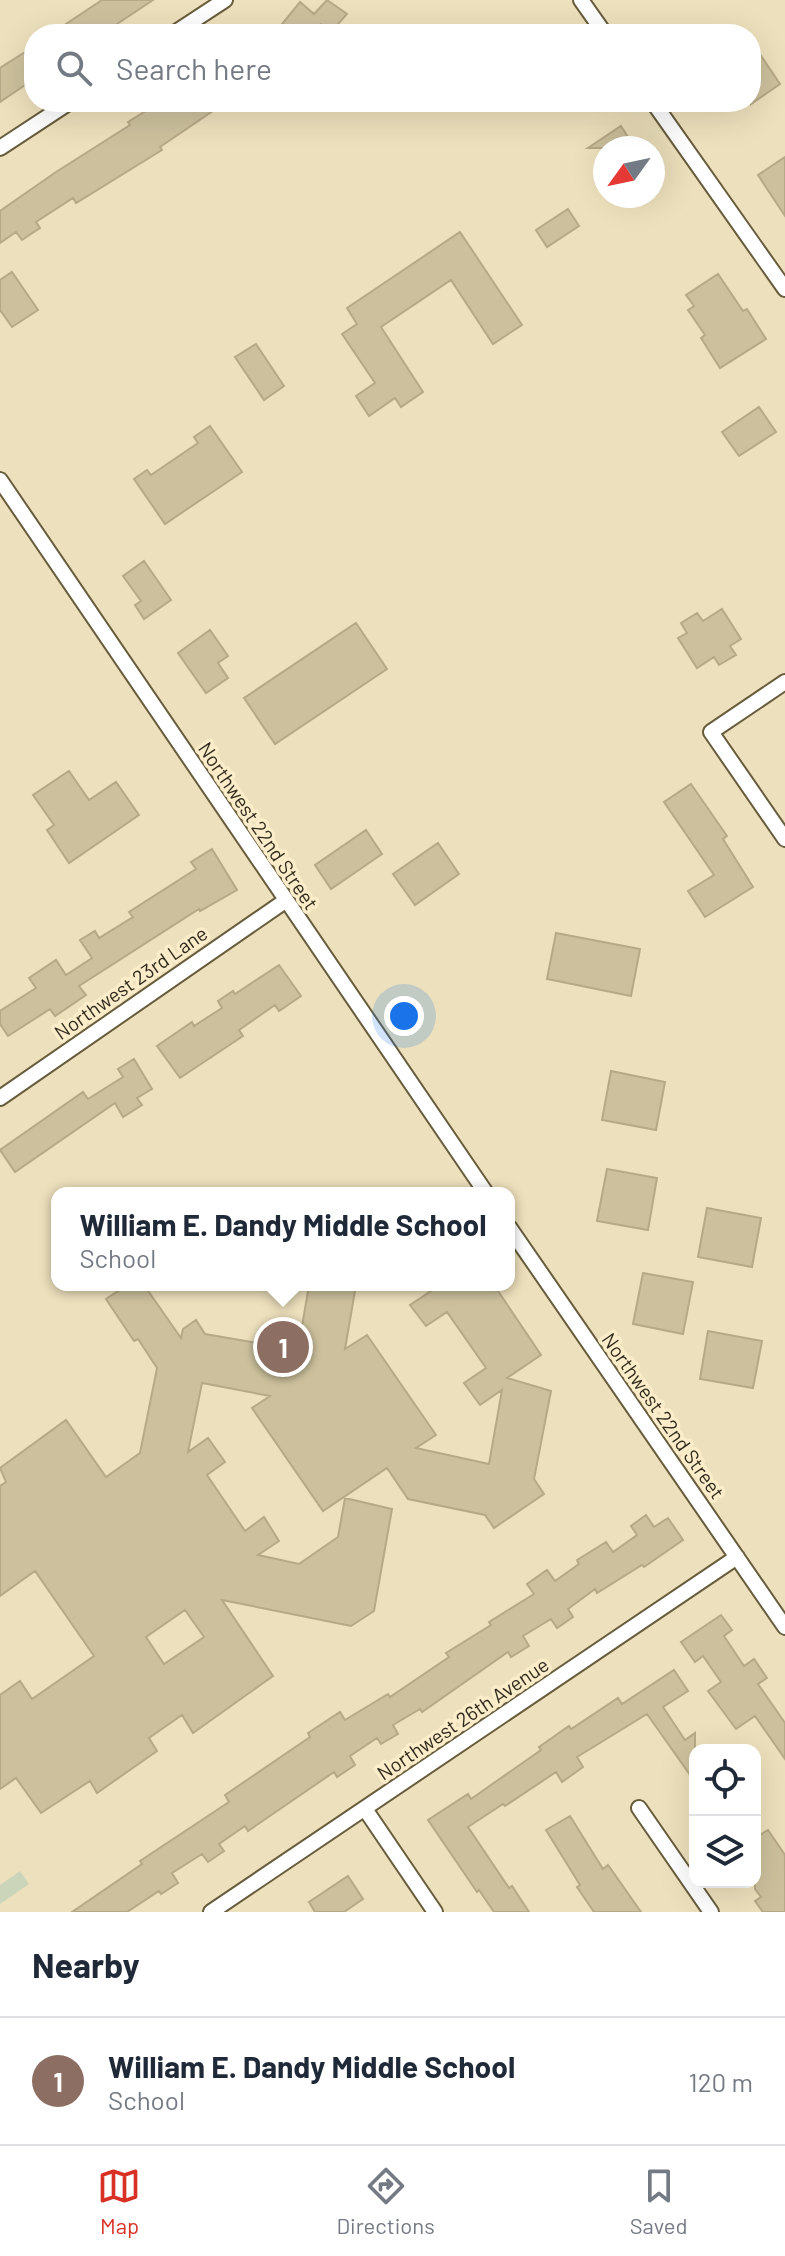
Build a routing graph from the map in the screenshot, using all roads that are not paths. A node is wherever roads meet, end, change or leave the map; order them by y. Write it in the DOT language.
graph roads {
  1 [pos="225,0"];
  2 [pos="581,0"];
  3 [pos="188,24"];
  4 [pos="598,24"];
  5 [pos="55,112"];
  6 [pos="660,112"];
  7 [pos="0,148"];
  8 [pos="785,289"];
  9 [pos="0,480"];
  10 [pos="785,682"];
  11 [pos="785,839"];
  12 [pos="285,901"];
  13 [pos="0,1098"];
  14 [pos="482,1187"];
  15 [pos="515,1236"];
  16 [pos="737,1557"];
  17 [pos="785,1627"];
  18 [pos="639,1808"];
  19 [pos="365,1809"];
  20 [pos="211,1912"];
  21 [pos="435,1912"];
  22 [pos="711,1912"];
  1 -- 3 [label="street"];
  2 -- 4 [label="street"];
  5 -- 7 [label="street"];
  6 -- 8 [label="street"];
  9 -- 12 [label="street, Northwest 22nd Street"];
  10 -- 11 [label="street"];
  12 -- 13 [label="street, Northwest 23rd Lane"];
  12 -- 14 [label="street, Northwest 22nd Street"];
  15 -- 16 [label="street, Northwest 22nd Street"];
  16 -- 17 [label="street, Northwest 22nd Street"];
  16 -- 19 [label="street, Northwest 26th Avenue"];
  18 -- 22 [label="street"];
  19 -- 20 [label="street, Northwest 26th Avenue"];
  19 -- 21 [label="street"];
}
